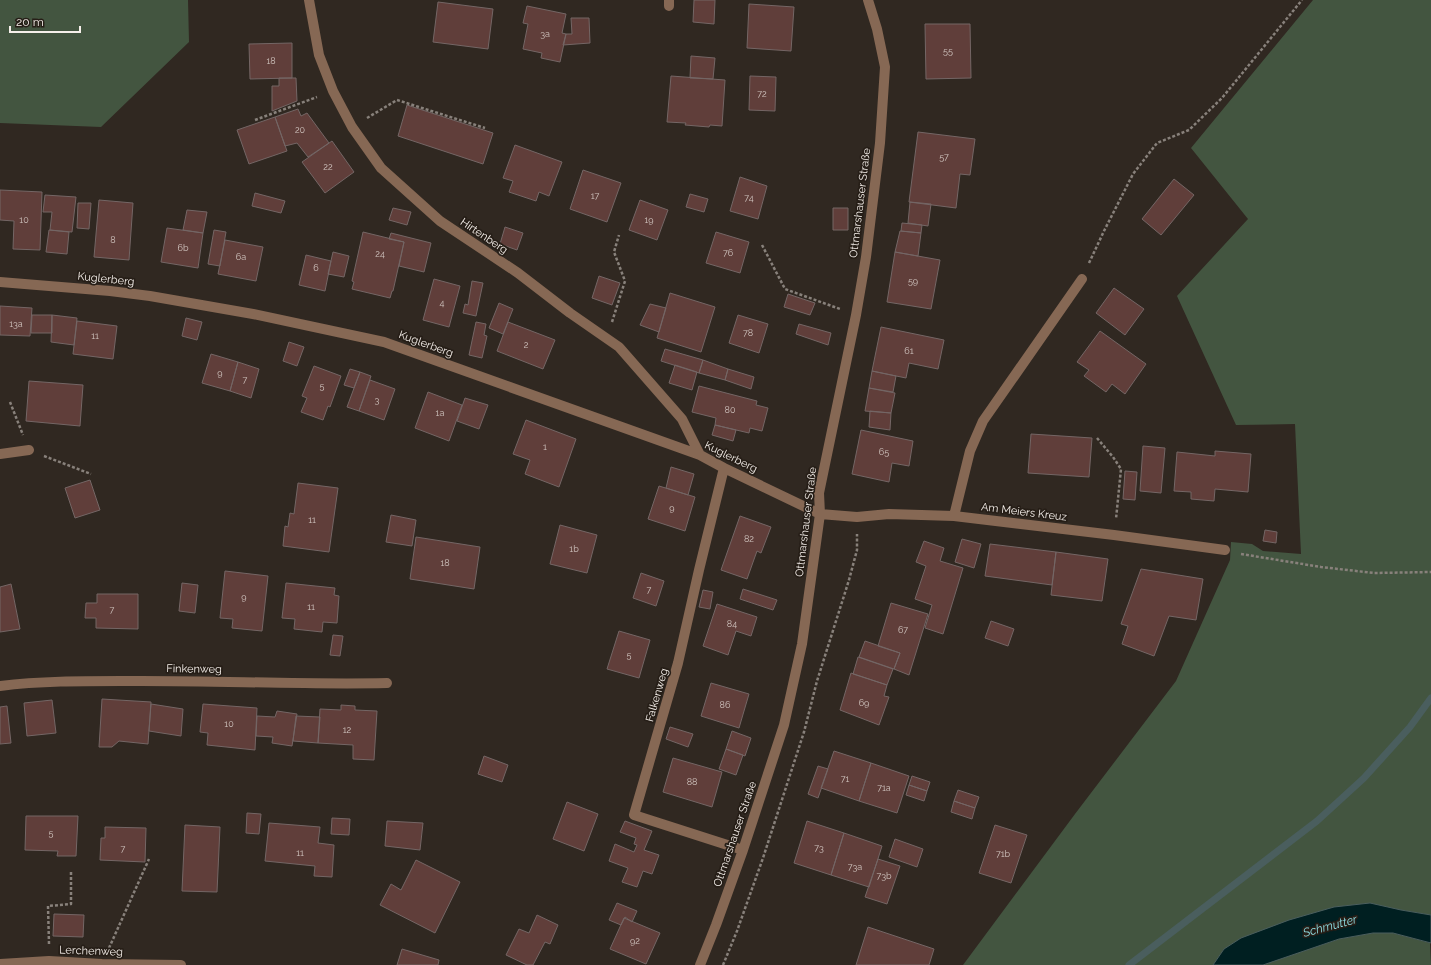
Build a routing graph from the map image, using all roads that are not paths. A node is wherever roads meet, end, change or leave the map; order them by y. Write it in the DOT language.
graph roads {
  1 [pos="309,0"];
  2 [pos="868,0"];
  3 [pos="1082,279"];
  4 [pos="0,282"];
  5 [pos="29,450"];
  6 [pos="0,454"];
  7 [pos="700,455"];
  8 [pos="724,468"];
  9 [pos="820,514"];
  10 [pos="954,516"];
  11 [pos="1225,550"];
  12 [pos="387,683"];
  13 [pos="0,686"];
  14 [pos="743,850"];
  15 [pos="0,964"];
  16 [pos="182,965"];
  17 [pos="700,965"];
  1 -- 7 [label="street, Hirtenberg"];
  2 -- 9 [label="street, Ottmarshauser Straße"];
  3 -- 10 [label="street"];
  4 -- 7 [label="street, Kuglerberg"];
  5 -- 6 [label="street"];
  7 -- 8 [label="street, Kuglerberg"];
  8 -- 9 [label="street, Kuglerberg"];
  8 -- 14 [label="street, Falkenweg"];
  9 -- 10 [label="street, Am Meiers Kreuz"];
  9 -- 14 [label="street, Ottmarshauser Straße"];
  10 -- 11 [label="street, Am Meiers Kreuz"];
  12 -- 13 [label="street, Finkenweg"];
  14 -- 17 [label="street, Ottmarshauser Straße"];
  15 -- 16 [label="street, Lerchenweg"];
}
